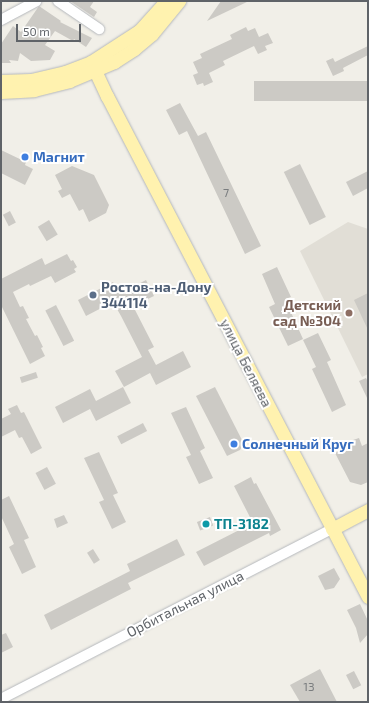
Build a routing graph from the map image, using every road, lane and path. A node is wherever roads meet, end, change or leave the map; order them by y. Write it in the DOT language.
graph roads {
  1 [pos="36,1"];
  2 [pos="58,1"];
  3 [pos="166,1"];
  4 [pos="179,1"];
  5 [pos="1,20"];
  6 [pos="99,29"];
  7 [pos="93,66"];
  8 [pos="1,81"];
  9 [pos="33,85"];
  10 [pos="1,92"];
  11 [pos="368,510"];
  12 [pos="332,529"];
  13 [pos="368,597"];
  14 [pos="1,698"];
  1 -- 5 [label="street"];
  2 -- 6 [label="street"];
  3 -- 7 [label="main road"];
  4 -- 7 [label="main road"];
  7 -- 9 [label="main road"];
  7 -- 12 [label="main road, улица Беляева"];
  8 -- 9 [label="main road"];
  9 -- 10 [label="main road"];
  11 -- 12 [label="main road, Орбитальная улица"];
  12 -- 13 [label="main road, улица Беляева"];
  12 -- 14 [label="street, Орбитальная улица"];
}
